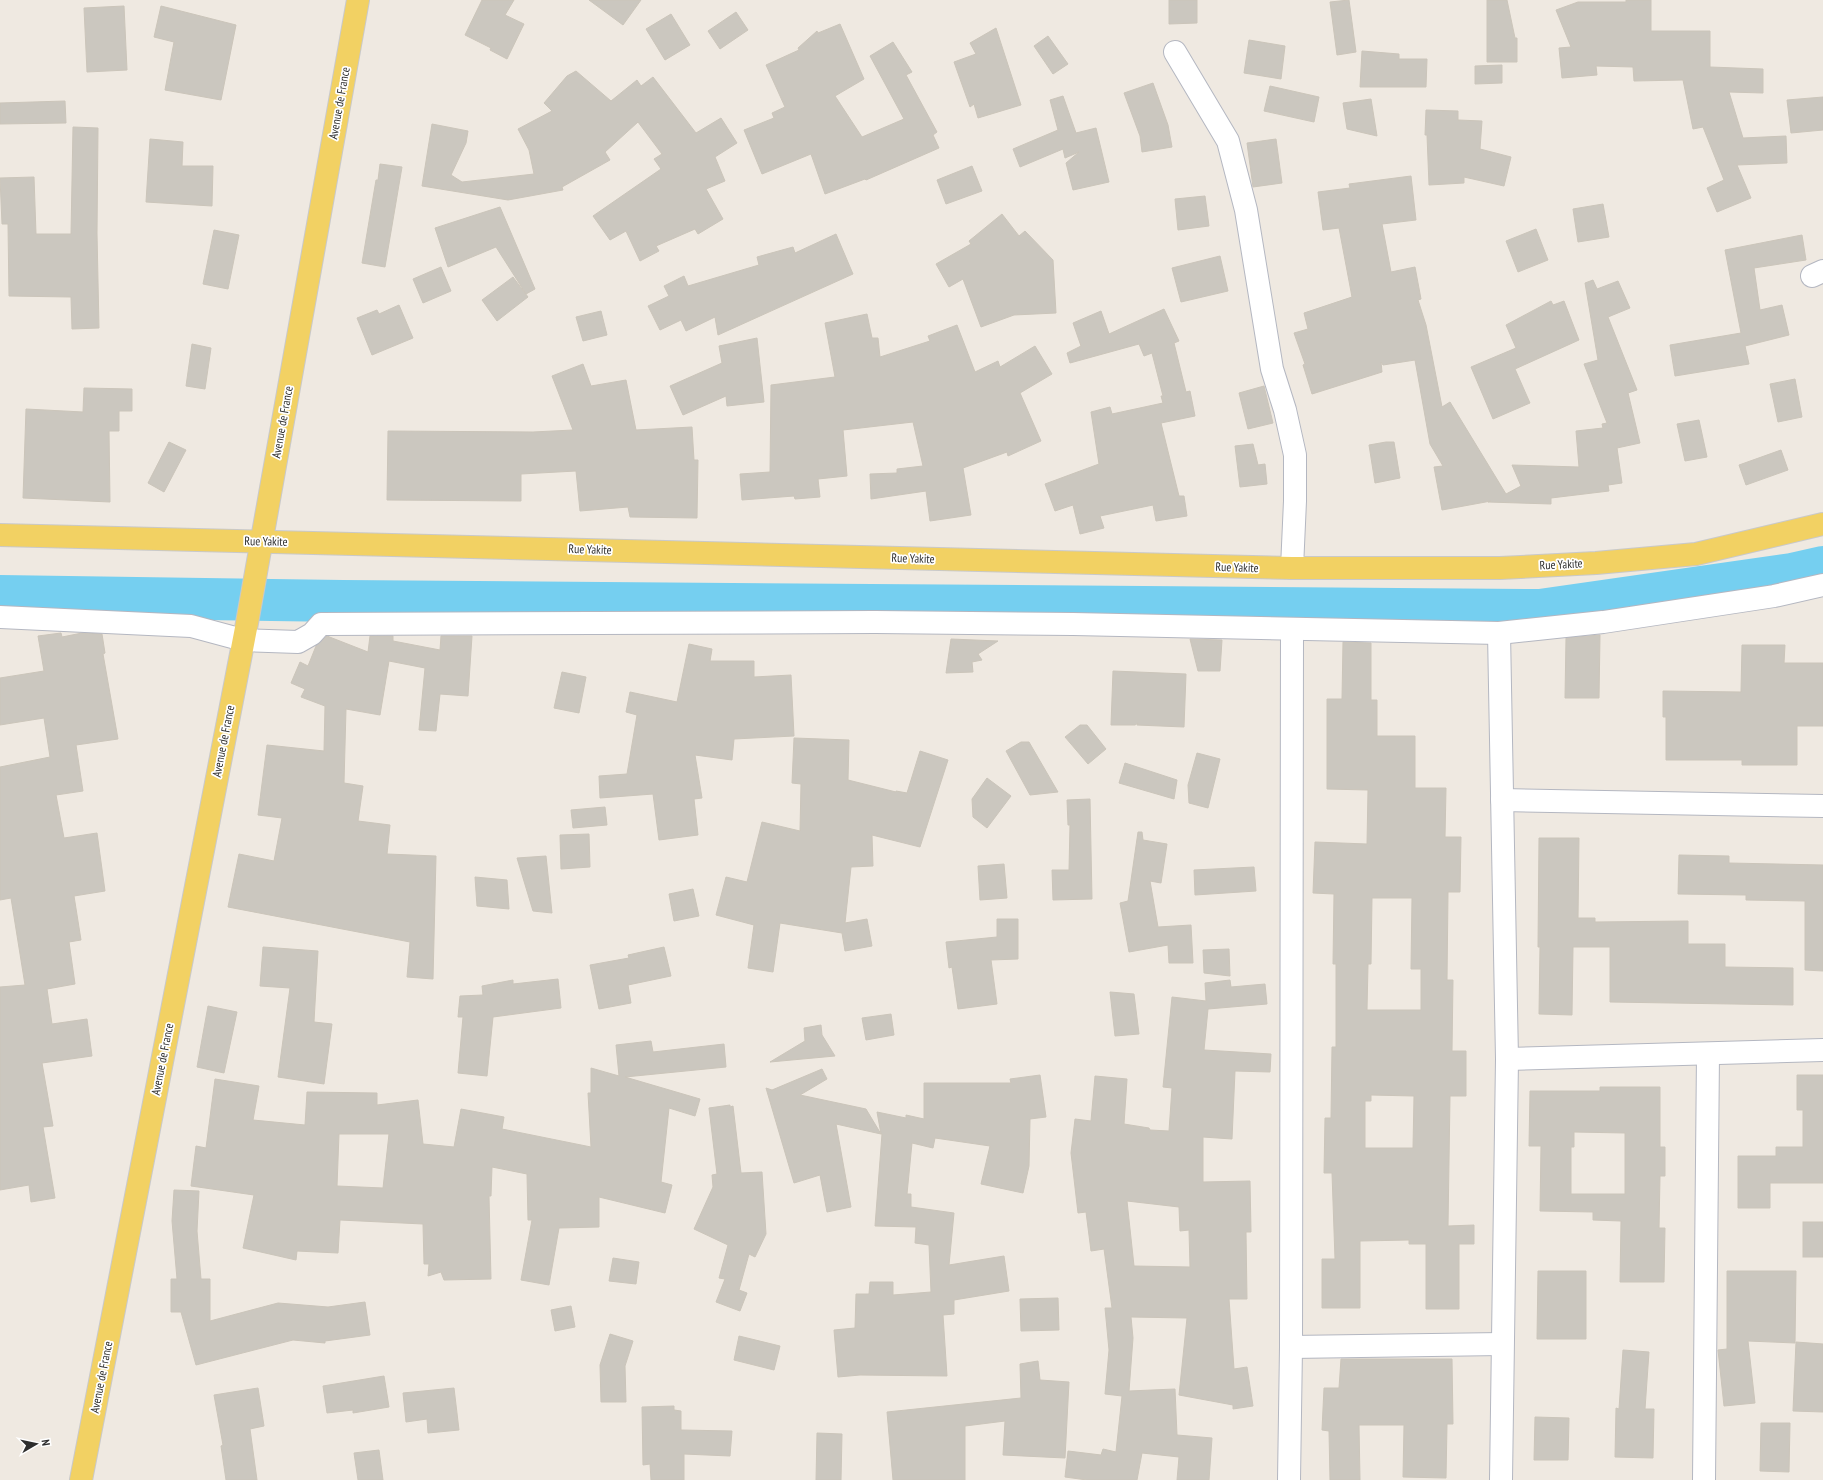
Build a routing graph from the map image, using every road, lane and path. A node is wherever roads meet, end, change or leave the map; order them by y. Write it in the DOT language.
graph roads {
  1 [pos="358,0"];
  2 [pos="1175,52"];
  3 [pos="1823,524"];
  4 [pos="0,535"];
  5 [pos="261,541"];
  6 [pos="1292,568"];
  7 [pos="1823,584"];
  8 [pos="0,617"];
  9 [pos="1292,630"];
  10 [pos="245,631"];
  11 [pos="1499,633"];
  12 [pos="1502,800"];
  13 [pos="1823,806"];
  14 [pos="1823,1050"];
  15 [pos="1708,1054"];
  16 [pos="1507,1058"];
  17 [pos="1502,1344"];
  18 [pos="1292,1347"];
  19 [pos="81,1480"];
  20 [pos="1289,1480"];
  21 [pos="1501,1480"];
  22 [pos="1704,1480"];
  1 -- 5 [label="main road, Avenue de France"];
  2 -- 6 [label="street"];
  3 -- 6 [label="main road, Rue Yakite"];
  4 -- 5 [label="main road, Rue Yakite"];
  5 -- 6 [label="main road, Rue Yakite"];
  5 -- 10 [label="main road, Avenue de France"];
  7 -- 11 [label="street"];
  8 -- 10 [label="street"];
  9 -- 10 [label="street"];
  9 -- 11 [label="street"];
  9 -- 18 [label="street"];
  10 -- 19 [label="main road, Avenue de France"];
  11 -- 12 [label="street"];
  12 -- 13 [label="street"];
  12 -- 16 [label="street"];
  14 -- 15 [label="street"];
  15 -- 16 [label="street"];
  15 -- 22 [label="street"];
  16 -- 17 [label="street"];
  17 -- 18 [label="street"];
  17 -- 21 [label="street"];
  18 -- 20 [label="street"];
}
